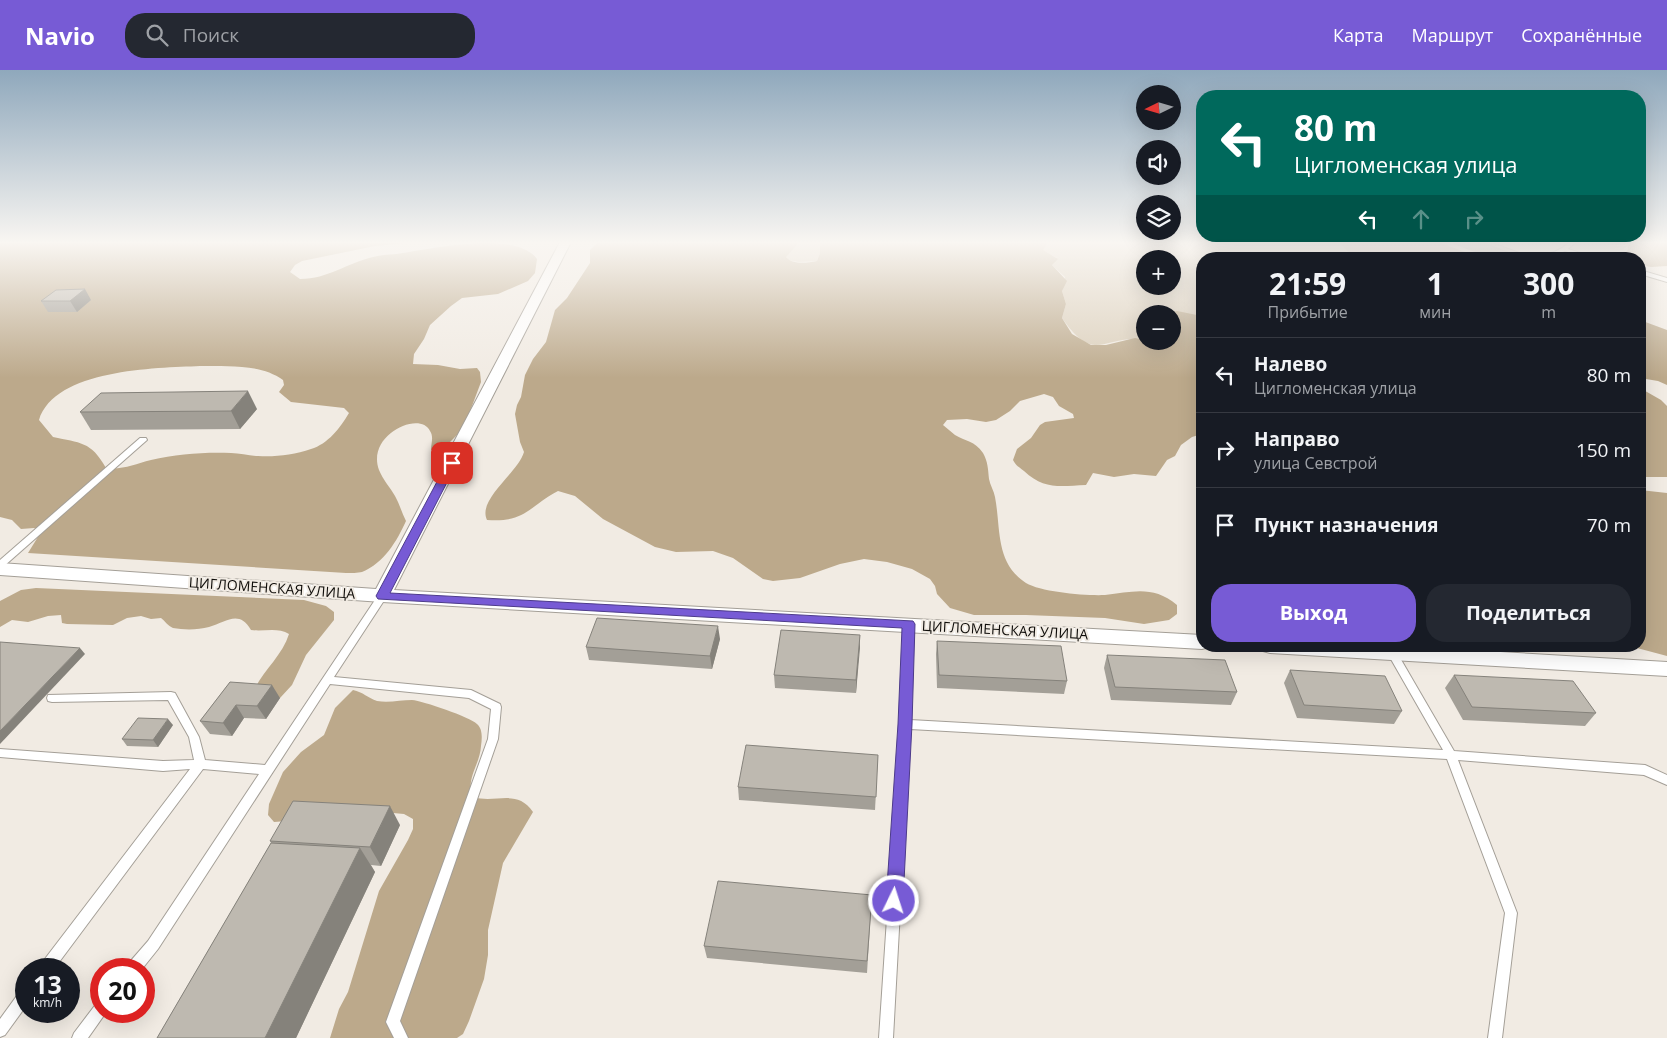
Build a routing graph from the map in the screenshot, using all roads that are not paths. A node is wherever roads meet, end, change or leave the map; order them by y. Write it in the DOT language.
graph roads {
  1 [pos="543,287"];
  2 [pos="143,440"];
  3 [pos="0,567"];
  4 [pos="382,596"];
  5 [pos="908,624"];
  6 [pos="1196,642"];
  7 [pos="1362,652"];
  8 [pos="1393,654"];
  9 [pos="1667,669"];
  10 [pos="327,680"];
  11 [pos="52,698"];
  12 [pos="905,724"];
  13 [pos="0,753"];
  14 [pos="1451,755"];
  15 [pos="200,764"];
  16 [pos="267,770"];
  17 [pos="1667,780"];
  18 [pos="54,958"];
  19 [pos="142,958"];
  20 [pos="15,1010"];
  21 [pos="90,1023"];
  22 [pos="0,1030"];
  23 [pos="78,1038"];
  24 [pos="401,1038"];
  25 [pos="886,1038"];
  26 [pos="1496,1038"];
  1 -- 4 [label="street"];
  2 -- 3 [label="lane"];
  3 -- 4 [label="street, ЦИГЛОМЕНСКАЯ УЛИЦА"];
  4 -- 5 [label="street, ЦИГЛОМЕНСКАЯ УЛИЦА"];
  4 -- 10 [label="lane"];
  5 -- 6 [label="street, ЦИГЛОМЕНСКАЯ УЛИЦА"];
  5 -- 12 [label="lane"];
  7 -- 8 [label="street"];
  8 -- 9 [label="street"];
  8 -- 14 [label="lane"];
  10 -- 16 [label="lane"];
  10 -- 24 [label="lane"];
  11 -- 15 [label="lane"];
  12 -- 14 [label="lane"];
  12 -- 25 [label="lane"];
  13 -- 15 [label="lane"];
  14 -- 17 [label="lane"];
  14 -- 26 [label="lane"];
  15 -- 16 [label="lane"];
  15 -- 18 [label="lane"];
  16 -- 19 [label="lane"];
  20 -- 22 [label="lane"];
  21 -- 23 [label="lane"];
}
